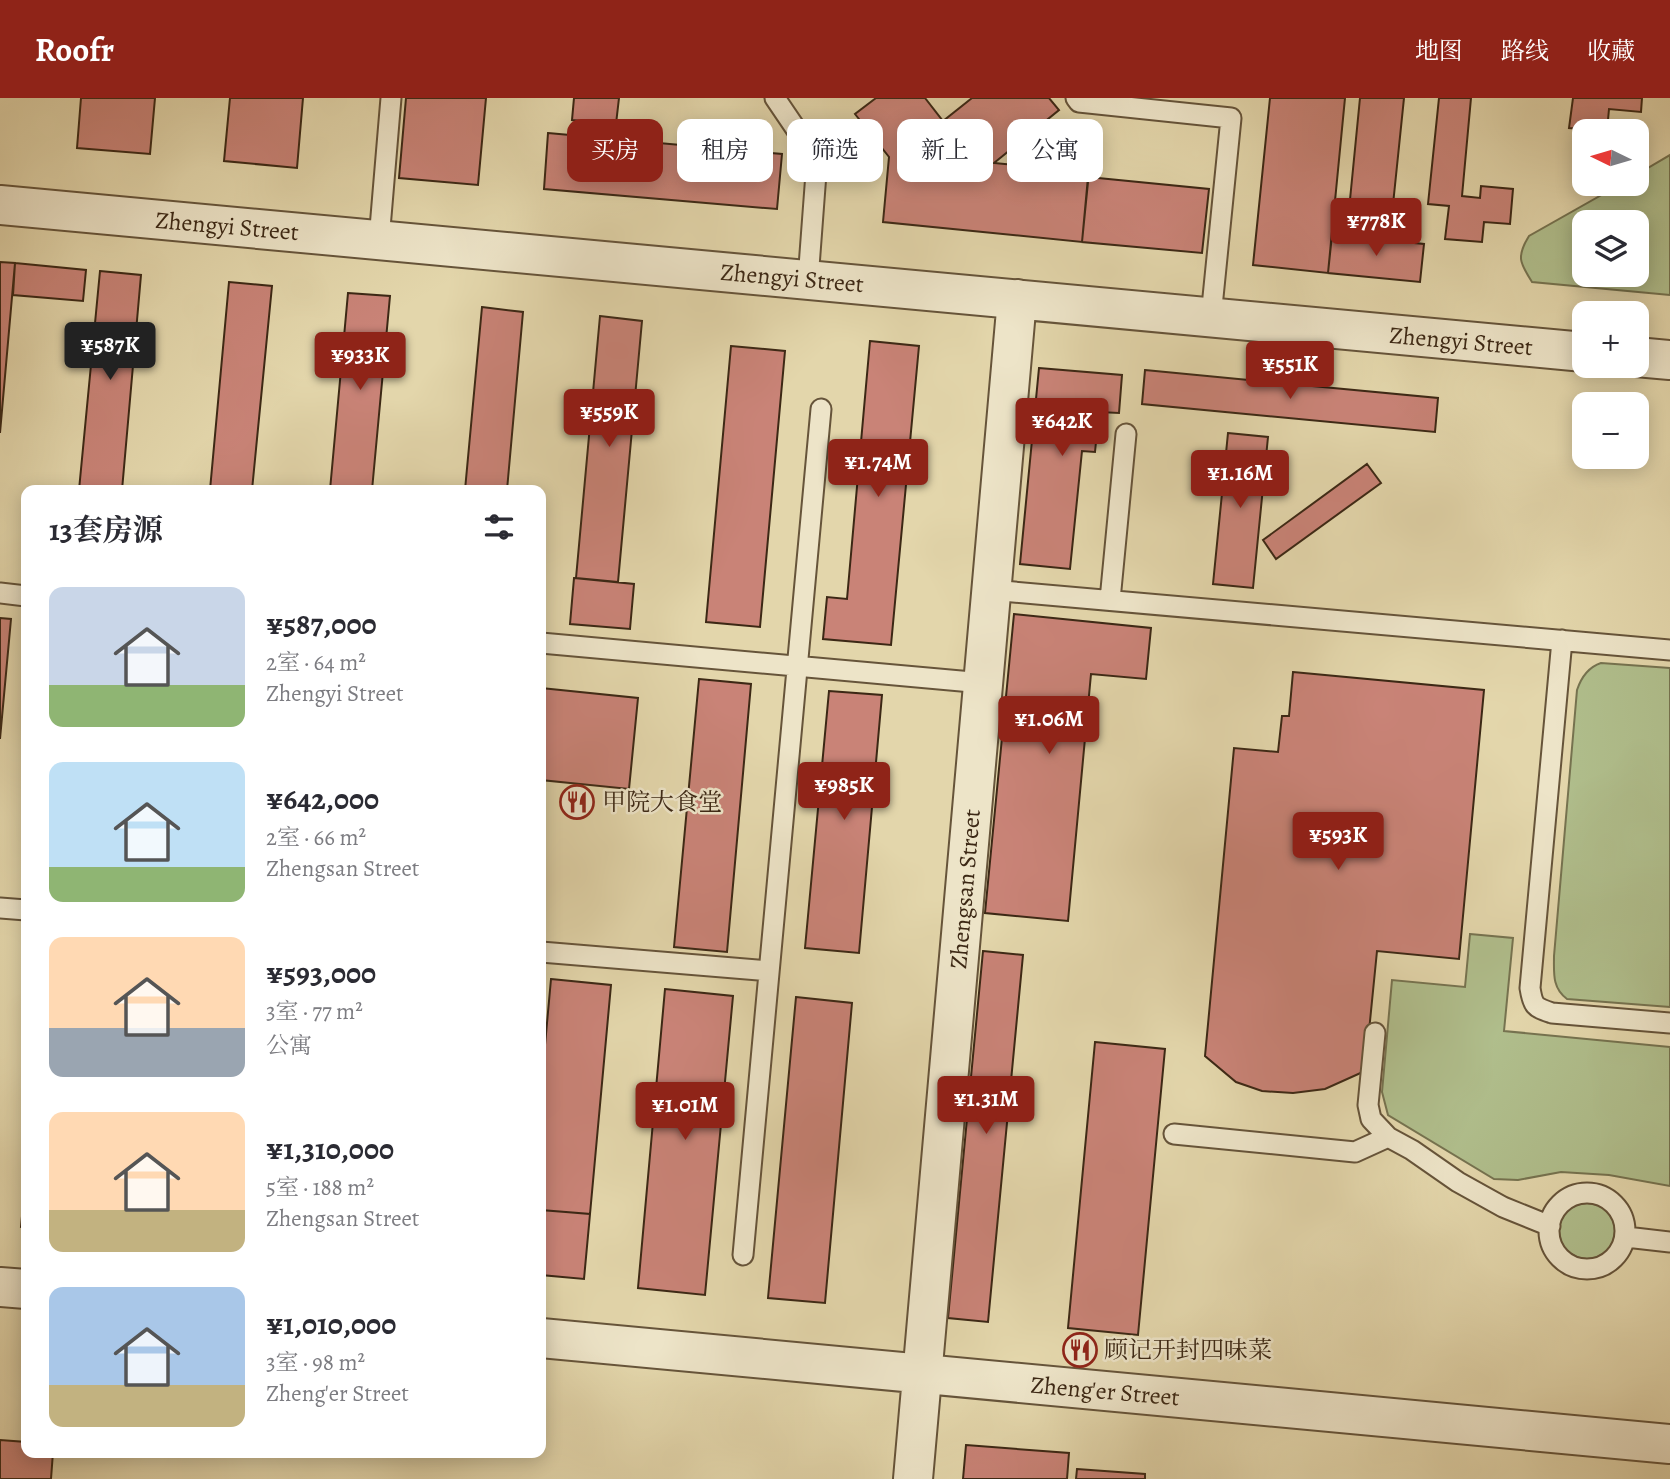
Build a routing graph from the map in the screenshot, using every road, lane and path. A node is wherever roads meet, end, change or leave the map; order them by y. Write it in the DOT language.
graph roads {
  1 [pos="391,98"];
  2 [pos="775,98"];
  3 [pos="1076,98"];
  4 [pos="0,205"];
  5 [pos="379,240"];
  6 [pos="808,280"];
  7 [pos="1017,299"];
  8 [pos="1211,317"];
  9 [pos="1572,351"];
  10 [pos="1649,358"];
  11 [pos="1670,360"];
  12 [pos="821,409"];
  13 [pos="1126,434"];
  14 [pos="991,590"];
  15 [pos="0,593"];
  16 [pos="21,595"];
  17 [pos="1110,600"];
  18 [pos="1562,640"];
  19 [pos="546,643"];
  20 [pos="1670,650"];
  21 [pos="797,666"];
  22 [pos="983,683"];
  23 [pos="0,908"];
  24 [pos="21,910"];
  25 [pos="546,952"];
  26 [pos="769,971"];
  27 [pos="1670,1023"];
  28 [pos="1375,1033"];
  29 [pos="1174,1134"];
  30 [pos="1388,1137"];
  31 [pos="1550,1226"];
  32 [pos="1626,1237"];
  33 [pos="1670,1242"];
  34 [pos="743,1255"];
  35 [pos="0,1286"];
  36 [pos="21,1288"];
  37 [pos="546,1338"];
  38 [pos="922,1374"];
  39 [pos="1670,1444"];
  40 [pos="913,1479"];
  1 -- 5 [label="lane"];
  2 -- 6 [label="lane"];
  3 -- 8 [label="lane"];
  4 -- 5 [label="street, Zhengyi Street"];
  5 -- 6 [label="street, Zhengyi Street"];
  6 -- 7 [label="street, Zhengyi Street"];
  7 -- 8 [label="street, Zhengyi Street"];
  7 -- 14 [label="street, Zhengsan Street"];
  8 -- 9 [label="street, Zhengyi Street"];
  10 -- 11 [label="street"];
  12 -- 21 [label="lane"];
  13 -- 17 [label="lane"];
  14 -- 17 [label="lane"];
  14 -- 22 [label="street, Zhengsan Street"];
  15 -- 16 [label="lane"];
  17 -- 18 [label="lane"];
  18 -- 20 [label="lane"];
  18 -- 27 [label="lane"];
  19 -- 21 [label="lane"];
  21 -- 22 [label="lane"];
  21 -- 26 [label="lane"];
  22 -- 38 [label="street, Zhengsan Street"];
  23 -- 24 [label="lane"];
  25 -- 26 [label="lane"];
  26 -- 34 [label="lane"];
  28 -- 30 [label="lane"];
  29 -- 30 [label="lane"];
  30 -- 31 [label="lane"];
  31 -- 32 [label="lane"];
  31 -- 32 [label="lane"];
  32 -- 33 [label="lane"];
  35 -- 36 [label="street"];
  37 -- 38 [label="street, Zheng'er Street"];
  38 -- 39 [label="street, Zheng'er Street"];
  38 -- 40 [label="street, Zhengsan Street"];
}
